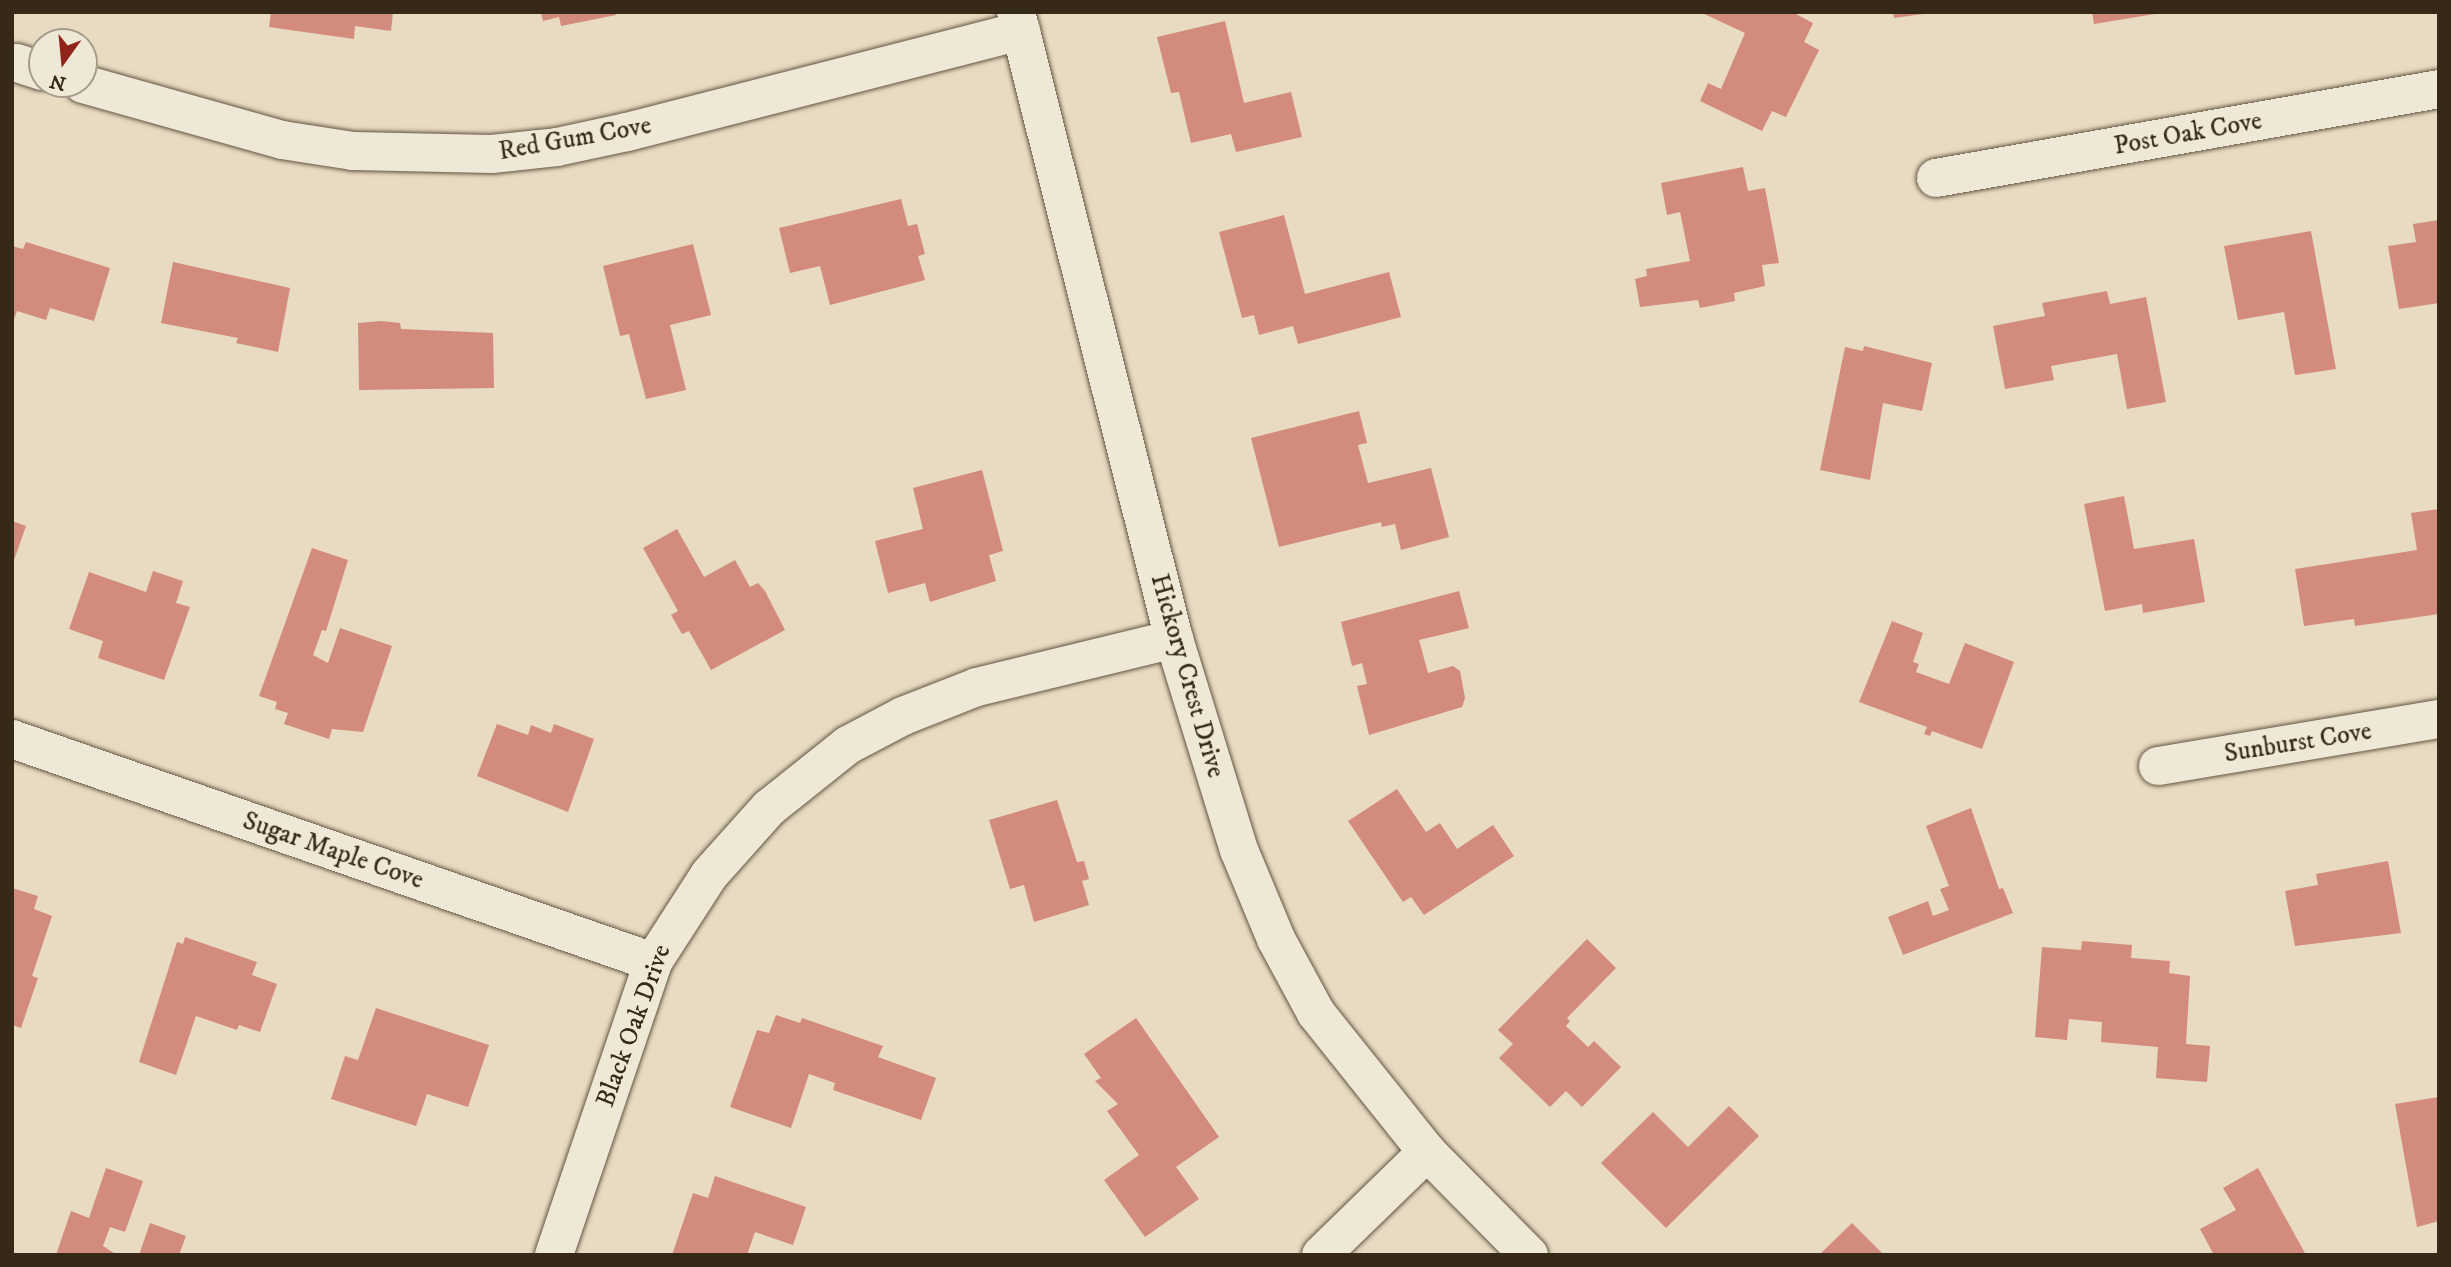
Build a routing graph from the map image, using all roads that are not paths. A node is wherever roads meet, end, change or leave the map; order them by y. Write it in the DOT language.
graph roads {
  1 [pos="1019,22"];
  2 [pos="98,88"];
  3 [pos="2439,89"];
  4 [pos="1936,178"];
  5 [pos="1174,639"];
  6 [pos="2439,719"];
  7 [pos="12,739"];
  8 [pos="2158,766"];
  9 [pos="653,962"];
  10 [pos="1427,1152"];
  11 [pos="554,1255"];
  12 [pos="1321,1255"];
  13 [pos="1529,1255"];
  1 -- 2 [label="street, Red Gum Cove"];
  1 -- 5 [label="street, Hickory Crest Drive"];
  3 -- 4 [label="street, Post Oak Cove"];
  5 -- 9 [label="street, Black Oak Drive"];
  5 -- 10 [label="street, Hickory Crest Drive"];
  6 -- 8 [label="street, Sunburst Cove"];
  7 -- 9 [label="street, Sugar Maple Cove"];
  9 -- 11 [label="street, Black Oak Drive"];
  10 -- 12 [label="street"];
  10 -- 13 [label="street, Hickory Crest Drive"];
}
